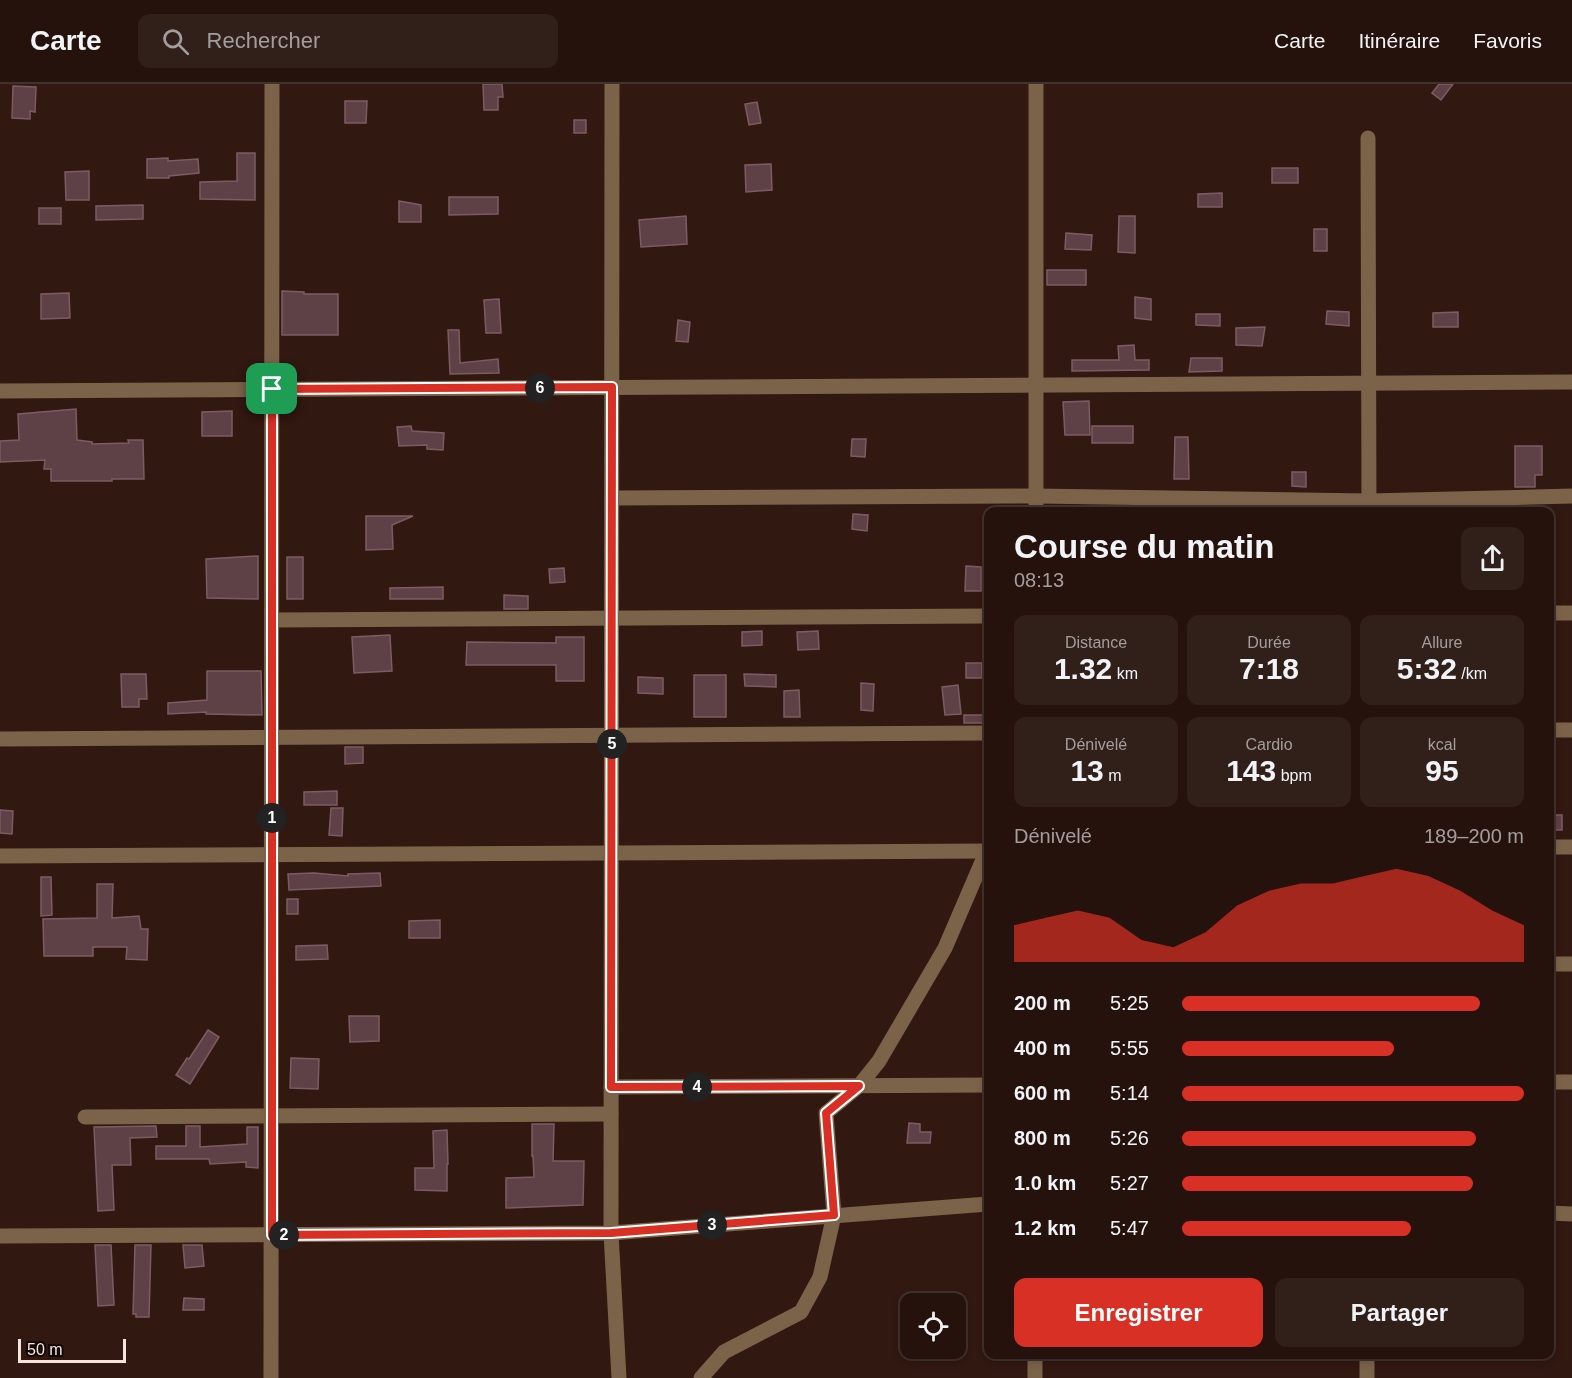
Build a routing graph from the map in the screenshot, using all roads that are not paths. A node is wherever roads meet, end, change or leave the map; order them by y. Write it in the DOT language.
graph roads {
  1 [pos="272,84"];
  2 [pos="612,84"];
  3 [pos="1036,84"];
  4 [pos="1368,138"];
  5 [pos="1572,382"];
  6 [pos="1368,383"];
  7 [pos="1036,385"];
  8 [pos="612,387"];
  9 [pos="272,389"];
  10 [pos="0,391"];
  11 [pos="1572,496"];
  12 [pos="612,498"];
  13 [pos="1036,504"];
  14 [pos="1369,506"];
  15 [pos="1554,613"];
  16 [pos="1572,613"];
  17 [pos="984,616"];
  18 [pos="612,618"];
  19 [pos="272,620"];
  20 [pos="1554,730"];
  21 [pos="1572,730"];
  22 [pos="984,733"];
  23 [pos="612,735"];
  24 [pos="272,737"];
  25 [pos="0,739"];
  26 [pos="1554,847"];
  27 [pos="1572,847"];
  28 [pos="984,850"];
  29 [pos="611,853"];
  30 [pos="272,855"];
  31 [pos="0,856"];
  32 [pos="984,859"];
  33 [pos="1554,964"];
  34 [pos="1572,964"];
  35 [pos="1554,1082"];
  36 [pos="1572,1082"];
  37 [pos="984,1085"];
  38 [pos="859,1086"];
  39 [pos="611,1087"];
  40 [pos="611,1114"];
  41 [pos="272,1115"];
  42 [pos="85,1117"];
  43 [pos="984,1204"];
  44 [pos="1554,1213"];
  45 [pos="1572,1214"];
  46 [pos="834,1215"];
  47 [pos="611,1233"];
  48 [pos="272,1235"];
  49 [pos="0,1236"];
  50 [pos="1035,1359"];
  51 [pos="1367,1359"];
  52 [pos="271,1378"];
  53 [pos="618,1378"];
  54 [pos="701,1378"];
  55 [pos="1035,1378"];
  56 [pos="1367,1378"];
  1 -- 9 [label="street"];
  2 -- 8 [label="street"];
  3 -- 7 [label="street"];
  4 -- 6 [label="street"];
  5 -- 6 [label="street"];
  6 -- 7 [label="street"];
  6 -- 14 [label="street"];
  7 -- 8 [label="street"];
  7 -- 13 [label="street"];
  8 -- 9 [label="street"];
  8 -- 12 [label="street"];
  9 -- 10 [label="street"];
  9 -- 19 [label="street"];
  11 -- 14 [label="street"];
  12 -- 13 [label="street"];
  12 -- 18 [label="street"];
  13 -- 14 [label="street"];
  15 -- 16 [label="street"];
  17 -- 18 [label="street"];
  18 -- 19 [label="street"];
  18 -- 23 [label="street"];
  19 -- 24 [label="street"];
  20 -- 21 [label="street"];
  22 -- 23 [label="street"];
  23 -- 24 [label="street"];
  23 -- 29 [label="street"];
  24 -- 25 [label="street"];
  24 -- 30 [label="street"];
  26 -- 27 [label="street"];
  28 -- 29 [label="street"];
  29 -- 30 [label="street"];
  29 -- 39 [label="street"];
  30 -- 31 [label="street"];
  30 -- 41 [label="street"];
  32 -- 38 [label="street"];
  33 -- 34 [label="street"];
  35 -- 36 [label="street"];
  37 -- 38 [label="street"];
  38 -- 39 [label="street"];
  38 -- 46 [label="street"];
  39 -- 40 [label="street"];
  40 -- 41 [label="street"];
  40 -- 47 [label="street"];
  41 -- 42 [label="street"];
  41 -- 48 [label="street"];
  43 -- 46 [label="street"];
  44 -- 45 [label="street"];
  46 -- 47 [label="street"];
  46 -- 54 [label="street"];
  47 -- 48 [label="street"];
  47 -- 53 [label="street"];
  48 -- 49 [label="street"];
  48 -- 52 [label="street"];
  50 -- 55 [label="street"];
  51 -- 56 [label="street"];
}
